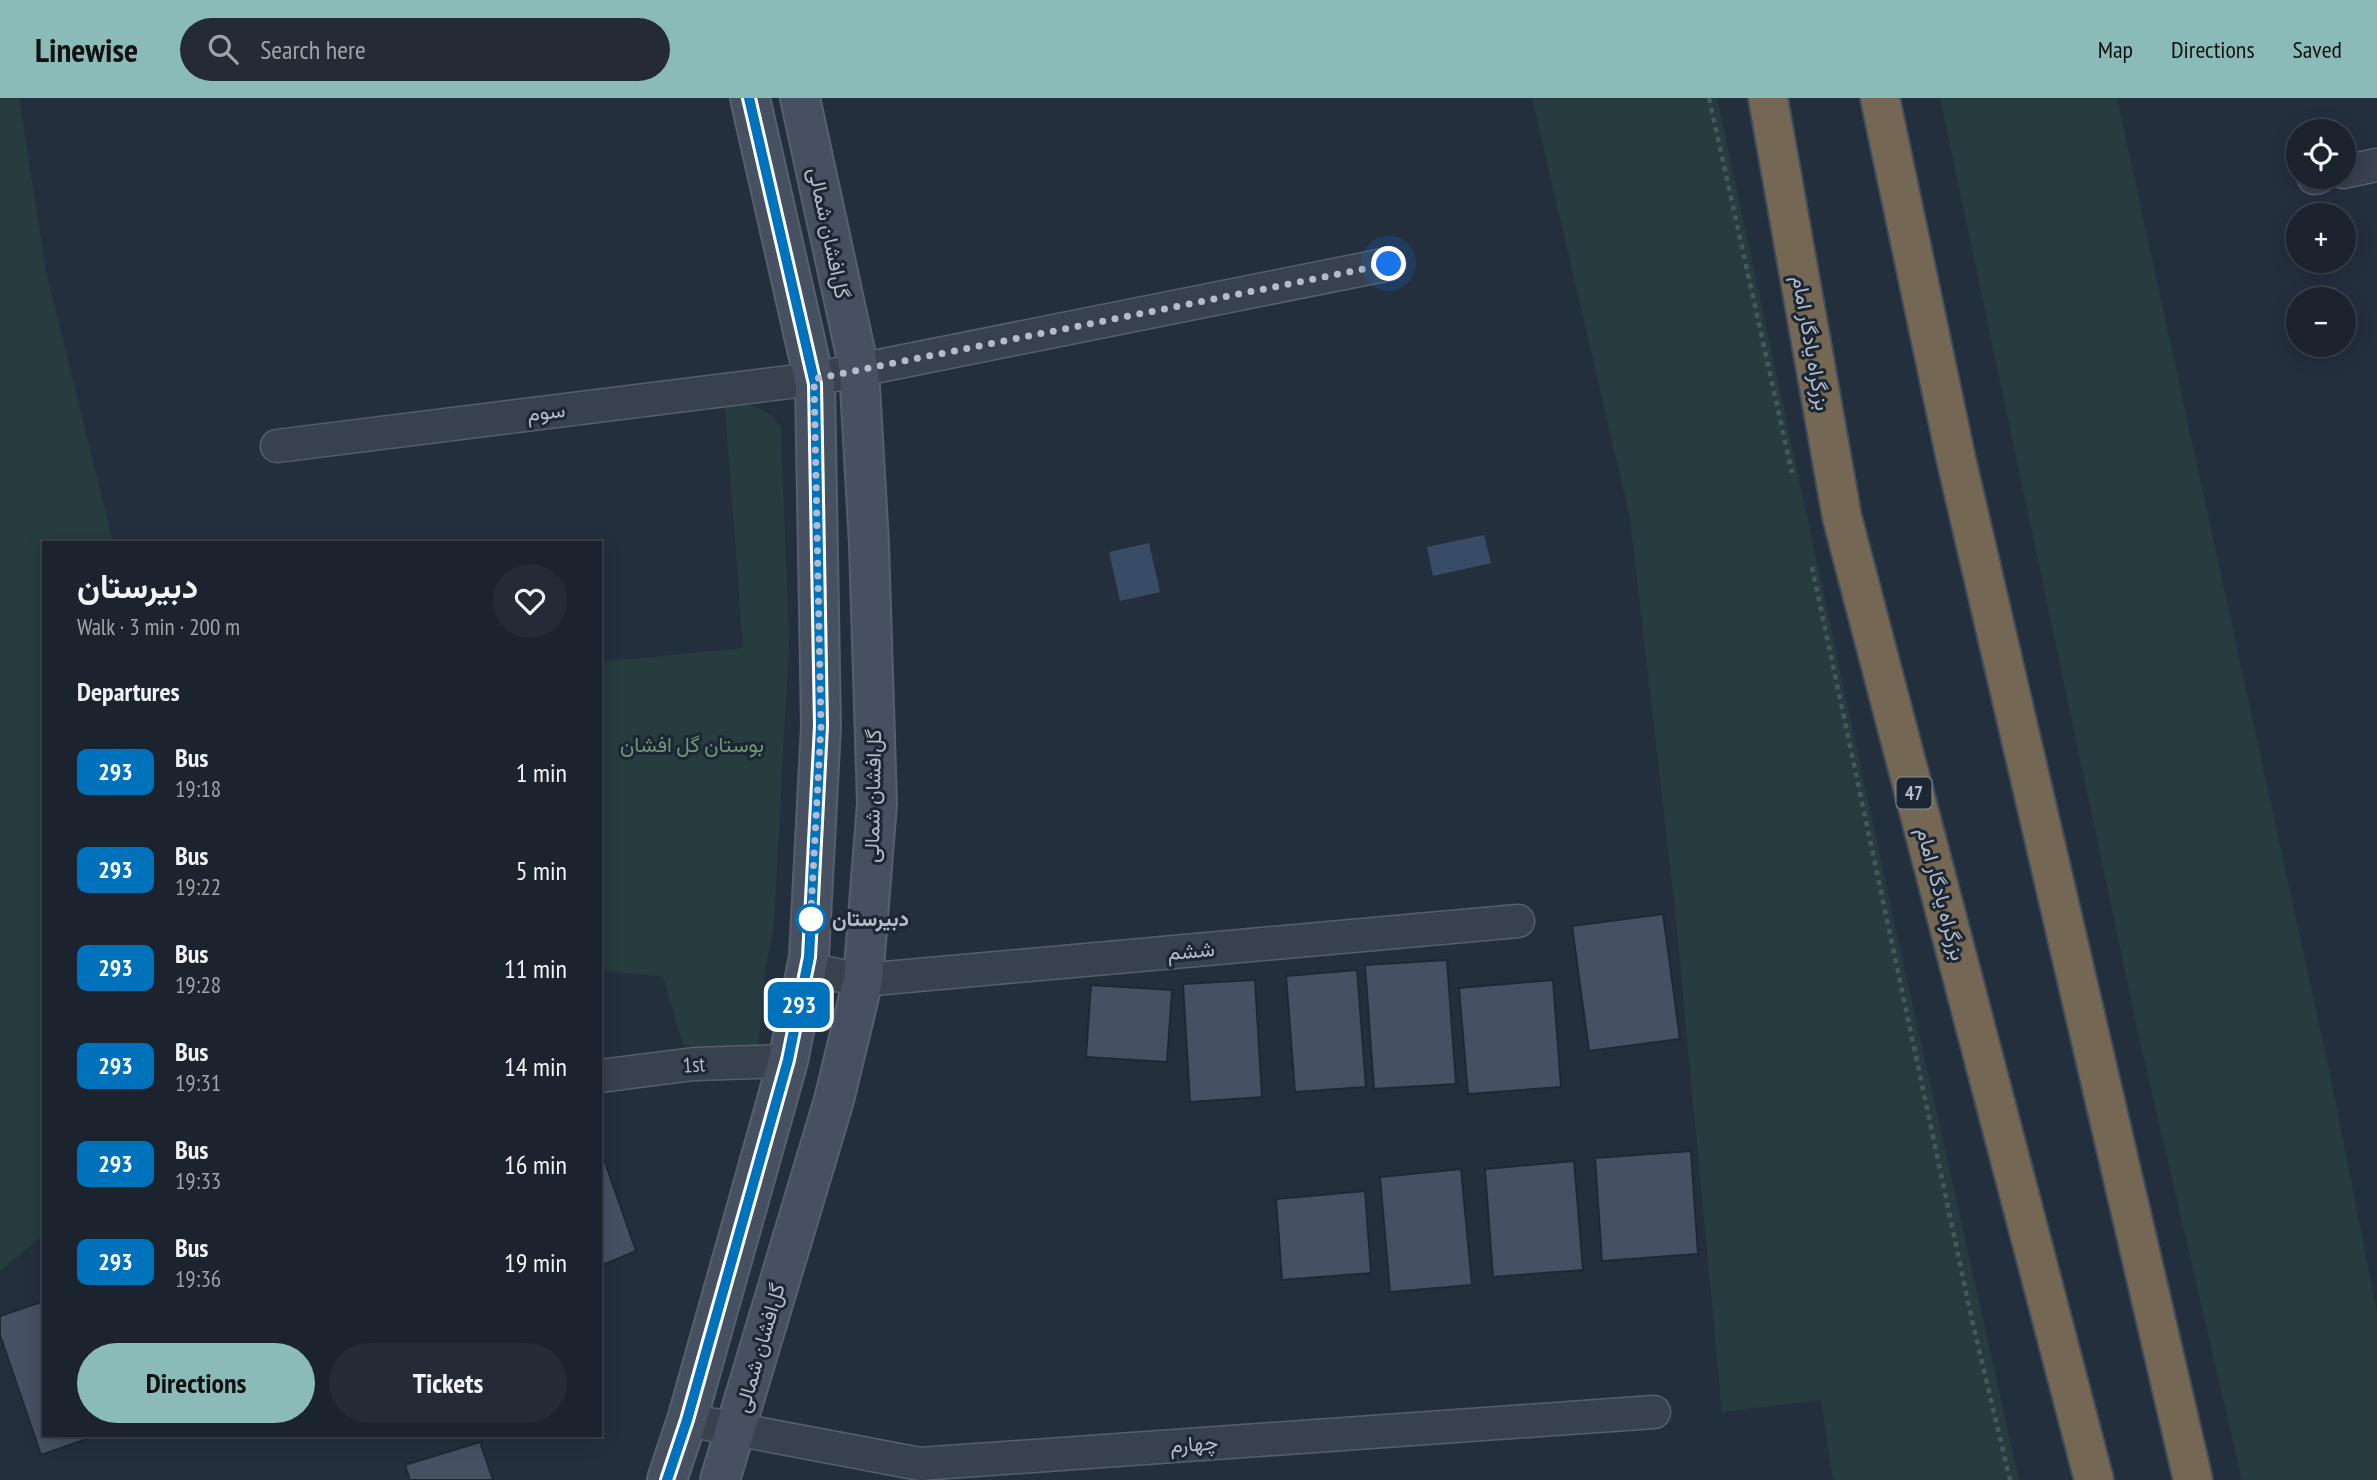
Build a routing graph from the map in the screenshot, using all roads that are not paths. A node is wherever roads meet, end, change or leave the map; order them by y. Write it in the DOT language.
graph roads {
  1 [pos="750,98"];
  2 [pos="800,98"];
  3 [pos="1768,98"];
  4 [pos="1880,98"];
  5 [pos="2377,165"];
  6 [pos="2356,169"];
  7 [pos="1389,264"];
  8 [pos="859,369"];
  9 [pos="814,379"];
  10 [pos="277,446"];
  11 [pos="1518,921"];
  12 [pos="806,969"];
  13 [pos="863,980"];
  14 [pos="788,1060"];
  15 [pos="602,1076"];
  16 [pos="1654,1412"];
  17 [pos="687,1420"];
  18 [pos="736,1430"];
  19 [pos="667,1480"];
  20 [pos="720,1480"];
  21 [pos="2094,1480"];
  22 [pos="2193,1480"];
  1 -- 9 [label="main road"];
  2 -- 8 [label="main road, گل‌افشان شمالی"];
  3 -- 21 [label="highway, بزرگراه یادگار امام / 47"];
  4 -- 22 [label="highway"];
  5 -- 6 [label="street"];
  7 -- 8 [label="street, سوم"];
  8 -- 9 [label="street, سوم"];
  8 -- 13 [label="main road, گل‌افشان شمالی"];
  9 -- 10 [label="street, سوم"];
  9 -- 12 [label="main road"];
  11 -- 13 [label="street, ششم"];
  12 -- 13 [label="street, ششم"];
  12 -- 14 [label="main road"];
  13 -- 18 [label="main road, گل‌افشان شمالی"];
  14 -- 15 [label="street, 1st"];
  14 -- 17 [label="main road"];
  16 -- 18 [label="street, چهارم"];
  17 -- 18 [label="street, چهارم"];
  17 -- 19 [label="main road"];
  18 -- 20 [label="main road, گل‌افشان شمالی"];
}
